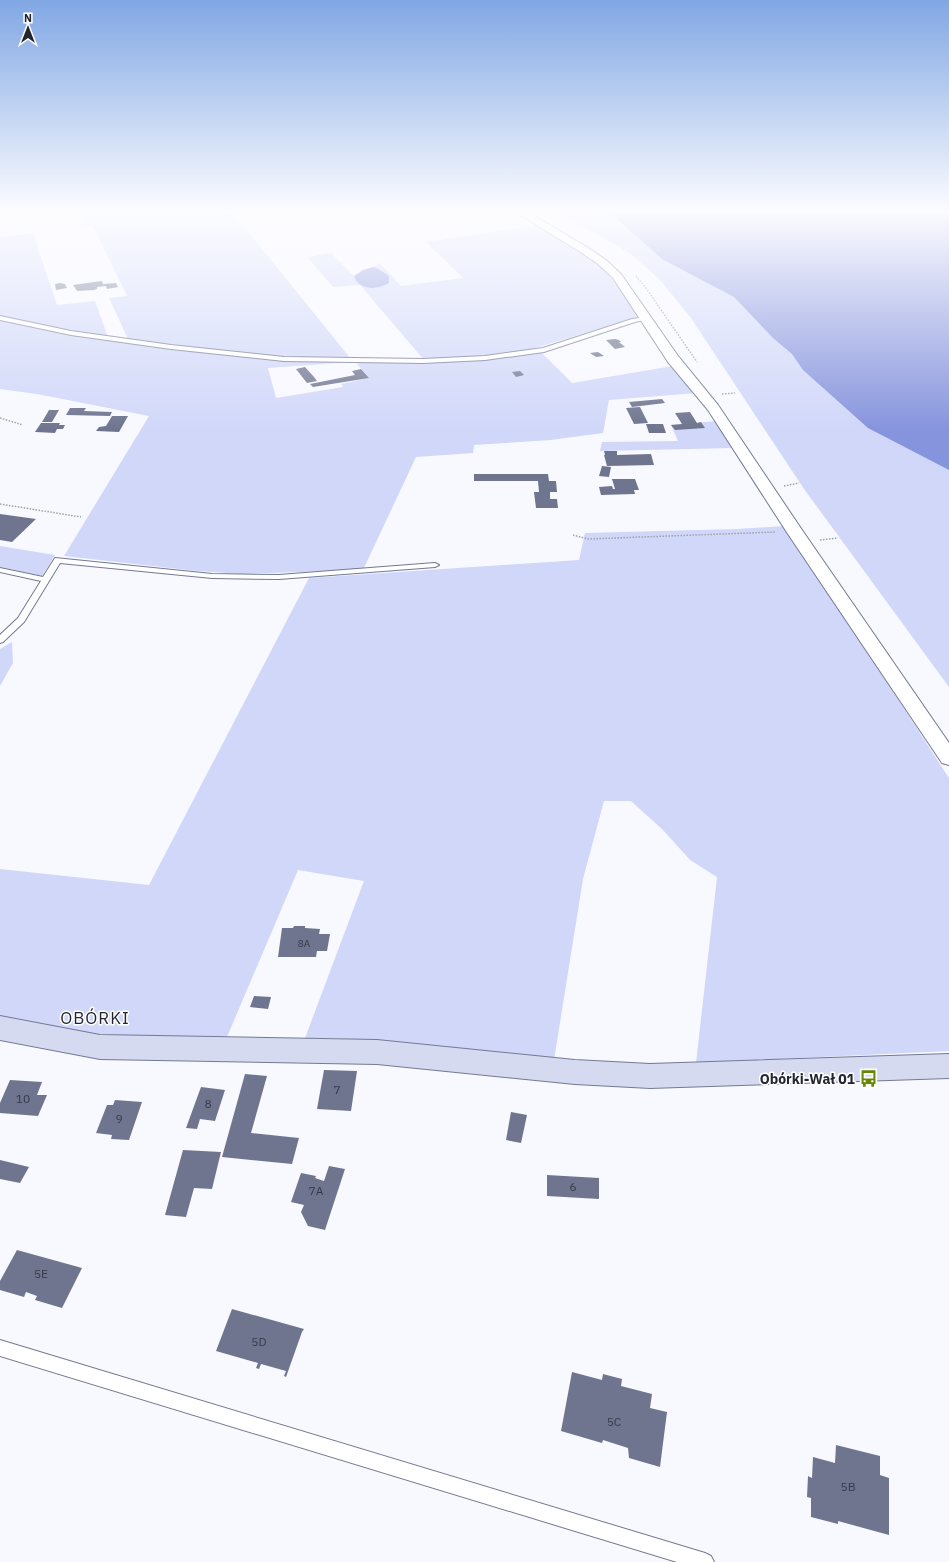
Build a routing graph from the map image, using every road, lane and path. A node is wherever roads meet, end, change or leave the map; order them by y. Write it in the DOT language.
graph roads {
  1 [pos="622,284"];
  2 [pos="0,318"];
  3 [pos="646,319"];
  4 [pos="736,393"];
  5 [pos="720,394"];
  6 [pos="0,418"];
  7 [pos="23,425"];
  8 [pos="799,483"];
  9 [pos="784,486"];
  10 [pos="0,504"];
  11 [pos="81,517"];
  12 [pos="794,531"];
  13 [pos="573,535"];
  14 [pos="838,538"];
  15 [pos="822,540"];
  16 [pos="435,565"];
  17 [pos="0,570"];
  18 [pos="46,580"];
  19 [pos="0,640"];
  20 [pos="949,758"];
  21 [pos="0,1028"];
  22 [pos="949,1066"];
  23 [pos="0,1348"];
  24 [pos="704,1562"];
  1 -- 3 [label="street"];
  2 -- 3 [label="lane"];
  3 -- 12 [label="street"];
  4 -- 5 [label="path"];
  6 -- 7 [label="path"];
  8 -- 9 [label="path"];
  10 -- 11 [label="path"];
  12 -- 13 [label="path"];
  12 -- 20 [label="street"];
  14 -- 15 [label="path"];
  16 -- 18 [label="lane"];
  17 -- 18 [label="lane"];
  18 -- 19 [label="lane"];
  21 -- 22 [label="street"];
  23 -- 24 [label="lane"];
}
